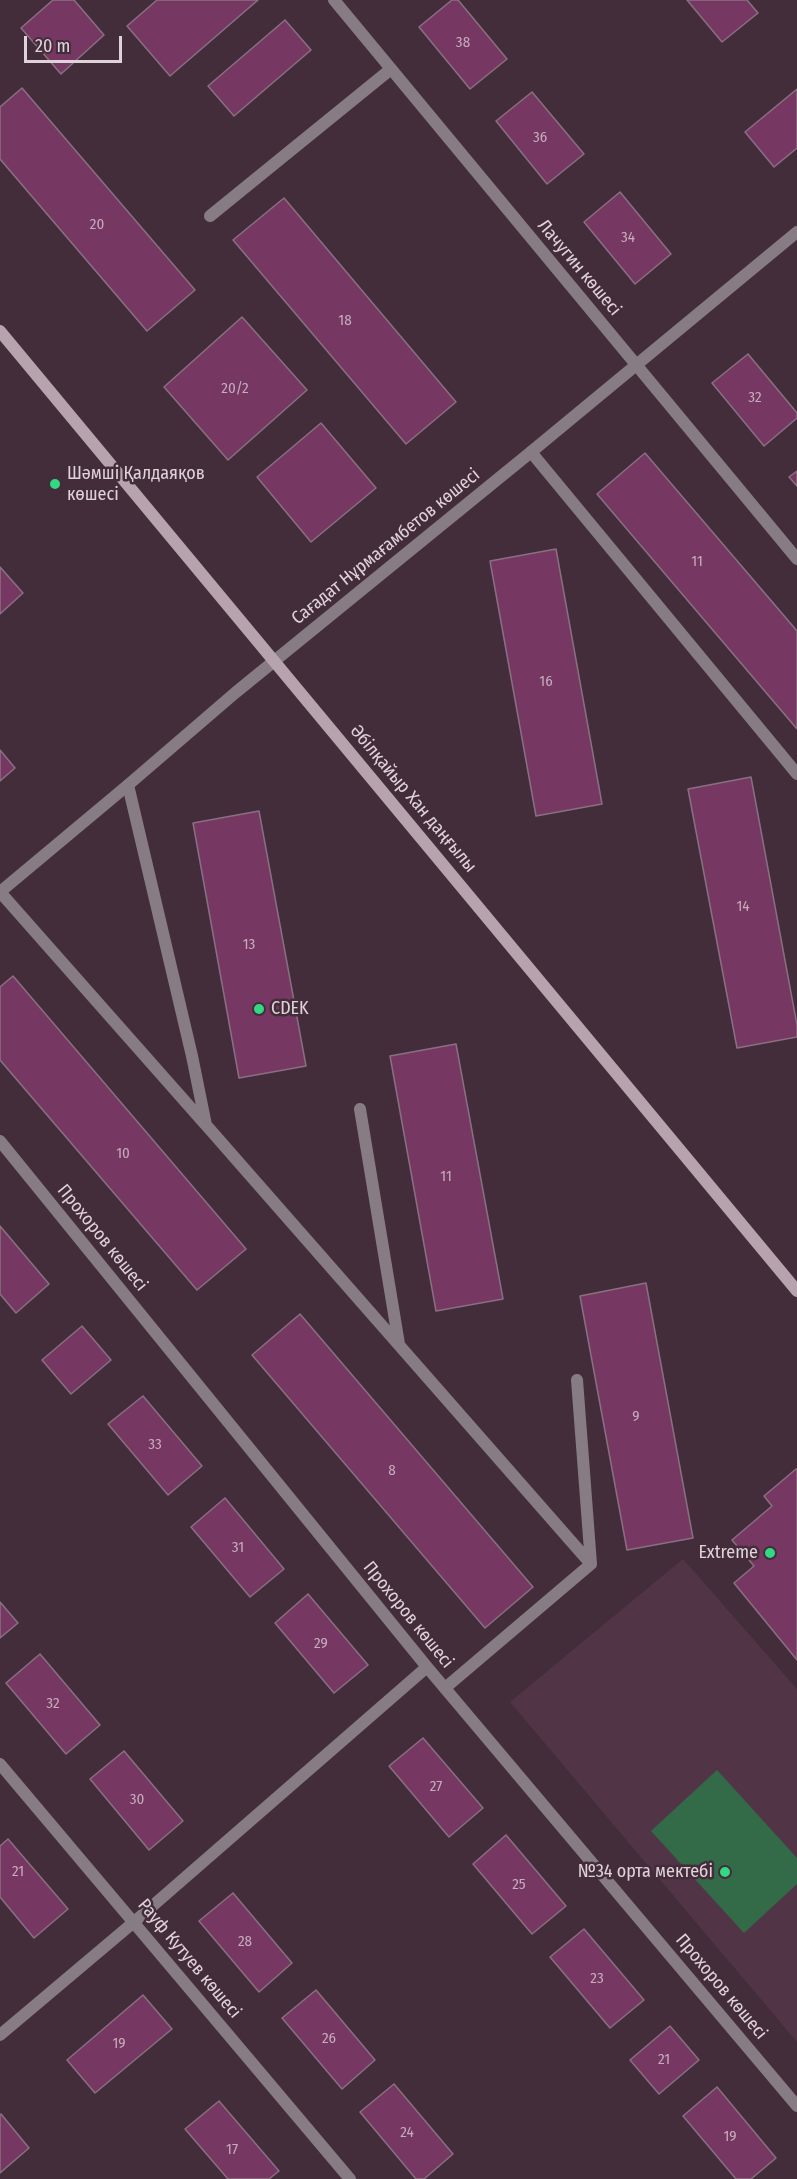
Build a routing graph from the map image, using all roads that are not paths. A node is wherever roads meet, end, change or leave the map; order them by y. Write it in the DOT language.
graph roads {
  1 [pos="334,0"];
  2 [pos="391,69"];
  3 [pos="210,216"];
  4 [pos="797,232"];
  5 [pos="0,331"];
  6 [pos="636,365"];
  7 [pos="531,452"];
  8 [pos="797,559"];
  9 [pos="274,661"];
  10 [pos="797,774"];
  11 [pos="128,785"];
  12 [pos="0,892"];
  13 [pos="360,1109"];
  14 [pos="206,1125"];
  15 [pos="0,1141"];
  16 [pos="797,1291"];
  17 [pos="399,1344"];
  18 [pos="577,1380"];
  19 [pos="591,1564"];
  20 [pos="427,1667"];
  21 [pos="445,1688"];
  22 [pos="0,1764"];
  23 [pos="134,1922"];
  24 [pos="0,2035"];
  25 [pos="797,2106"];
  26 [pos="350,2179"];
  1 -- 2 [label="street, Лачугин көшесі"];
  2 -- 3 [label="street"];
  2 -- 6 [label="street, Лачугин көшесі"];
  4 -- 6 [label="street, Сағадат Нұрмағамбетов көшесі"];
  5 -- 9 [label="street, Әбілқайыр Хан даңғылы"];
  6 -- 7 [label="street, Сағадат Нұрмағамбетов көшесі"];
  6 -- 8 [label="street, Лачугин көшесі"];
  7 -- 9 [label="street, Сағадат Нұрмағамбетов көшесі"];
  7 -- 10 [label="street"];
  9 -- 11 [label="street, Сағадат Нұрмағамбетов көшесі"];
  9 -- 16 [label="street, Әбілқайыр Хан даңғылы"];
  11 -- 12 [label="street, Сағадат Нұрмағамбетов көшесі"];
  11 -- 14 [label="street"];
  12 -- 14 [label="street"];
  13 -- 17 [label="street"];
  14 -- 17 [label="street"];
  15 -- 20 [label="street, Прохоров көшесі"];
  17 -- 19 [label="street"];
  18 -- 19 [label="street"];
  19 -- 21 [label="street"];
  20 -- 21 [label="street, Прохоров көшесі"];
  20 -- 23 [label="street"];
  21 -- 25 [label="street, Прохоров көшесі"];
  22 -- 23 [label="street, Рауф Кутуев көшесі"];
  23 -- 24 [label="street"];
  23 -- 26 [label="street, Рауф Кутуев көшесі"];
}
